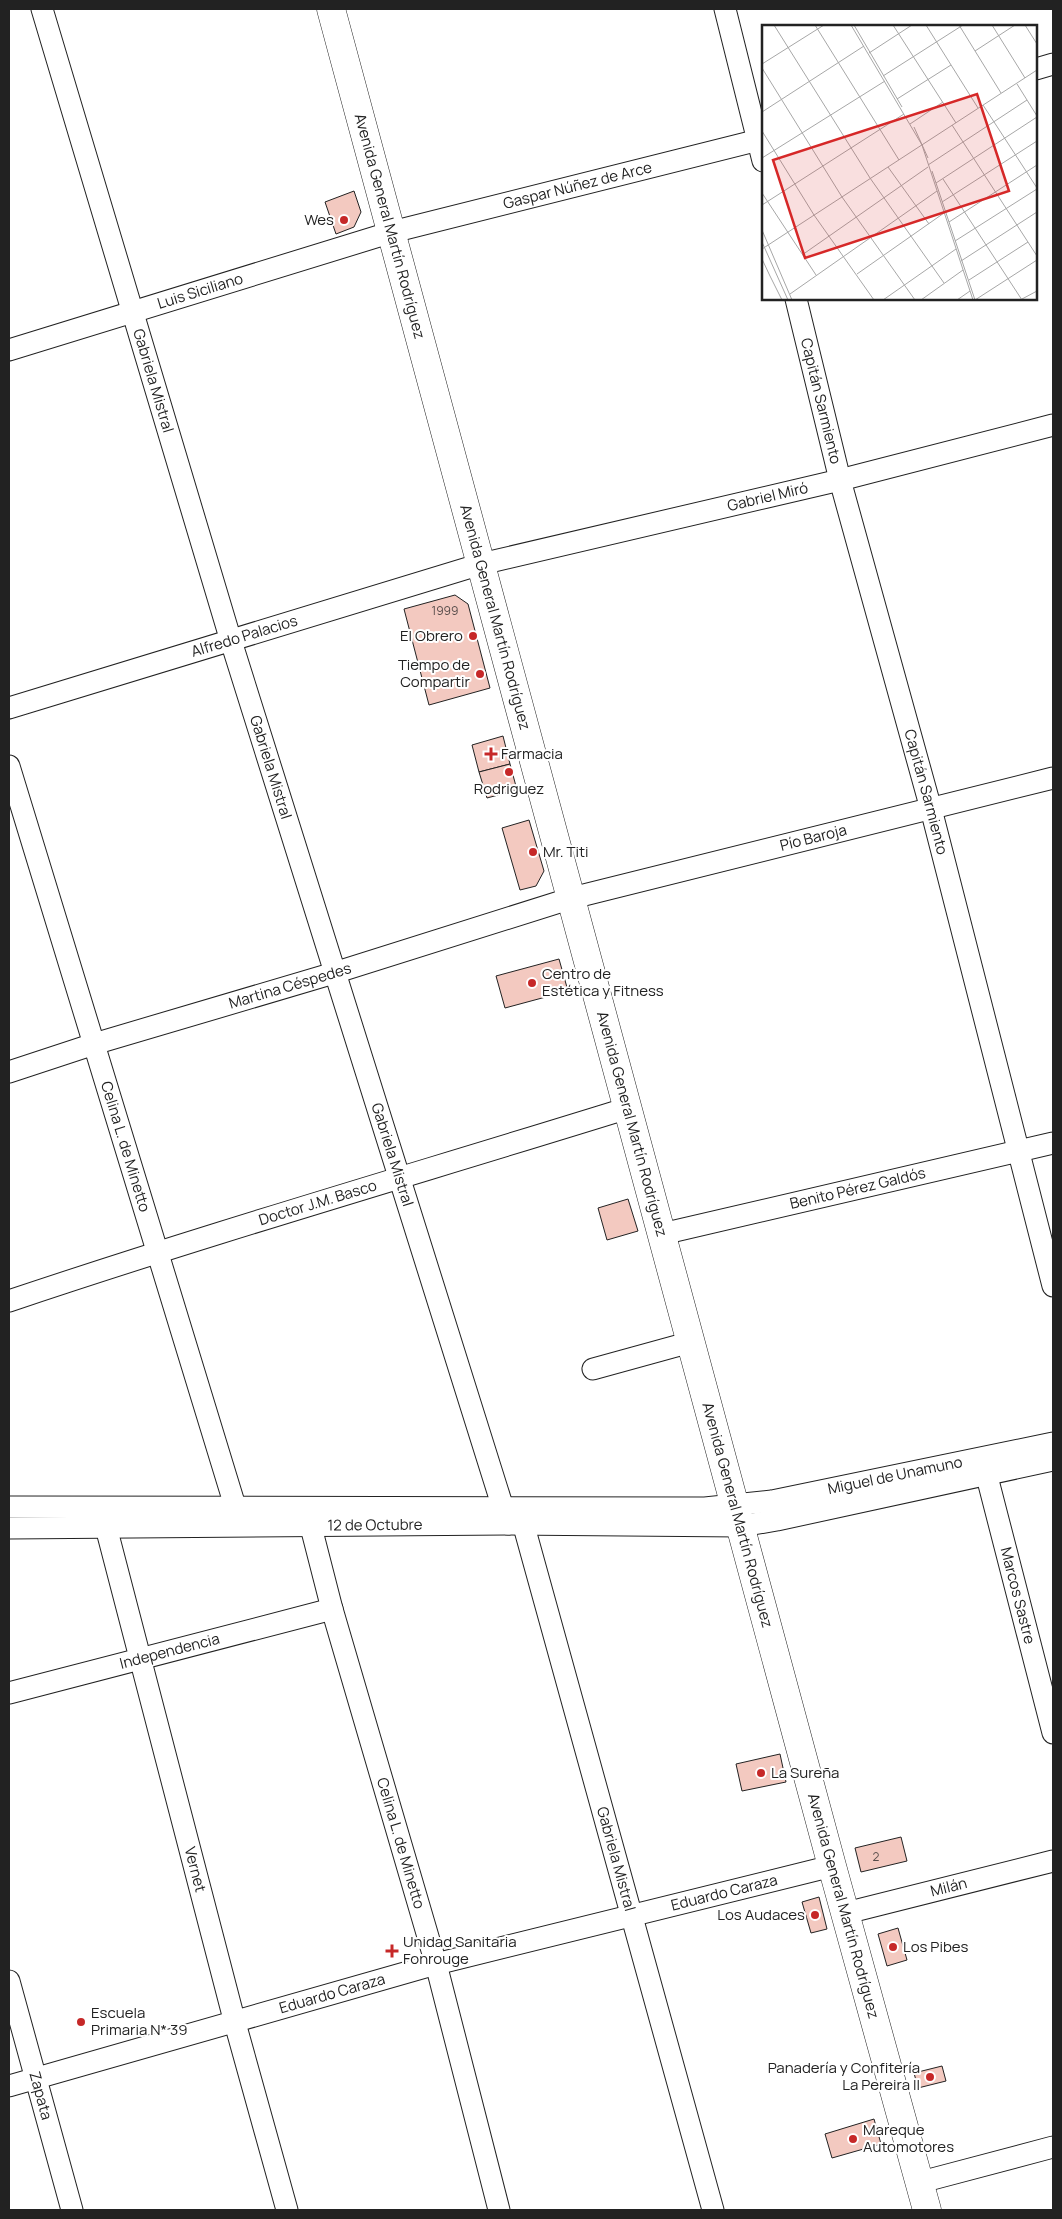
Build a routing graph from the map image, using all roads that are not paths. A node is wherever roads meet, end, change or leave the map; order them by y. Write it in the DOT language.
graph roads {
  1 [pos="42,9"];
  2 [pos="331,9"];
  3 [pos="725,9"];
  4 [pos="1053,64"];
  5 [pos="1037,69"];
  6 [pos="762,147"];
  7 [pos="392,232"];
  8 [pos="796,300"];
  9 [pos="132,312"];
  10 [pos="9,350"];
  11 [pos="1053,425"];
  12 [pos="840,480"];
  13 [pos="481,564"];
  14 [pos="231,641"];
  15 [pos="9,708"];
  16 [pos="9,766"];
  17 [pos="1053,778"];
  18 [pos="931,809"];
  19 [pos="572,898"];
  20 [pos="334,973"];
  21 [pos="94,1044"];
  22 [pos="9,1072"];
  23 [pos="628,1108"];
  24 [pos="1053,1144"];
  25 [pos="1018,1152"];
  26 [pos="398,1180"];
  27 [pos="662,1234"];
  28 [pos="157,1251"];
  29 [pos="1053,1286"];
  30 [pos="9,1301"];
  31 [pos="692,1342"];
  32 [pos="593,1369"];
  33 [pos="1053,1443"];
  34 [pos="1053,1460"];
  35 [pos="984,1467"];
  36 [pos="9,1507"];
  37 [pos="234,1516"];
  38 [pos="513,1516"];
  39 [pos="738,1516"];
  40 [pos="314,1517"];
  41 [pos="106,1527"];
  42 [pos="9,1528"];
  43 [pos="332,1608"];
  44 [pos="141,1659"];
  45 [pos="9,1693"];
  46 [pos="1053,1733"];
  47 [pos="1053,1861"];
  48 [pos="832,1866"];
  49 [pos="632,1914"];
  50 [pos="846,1914"];
  51 [pos="436,1964"];
  52 [pos="9,1981"];
  53 [pos="235,2023"];
  54 [pos="35,2079"];
  55 [pos="9,2086"];
  56 [pos="1053,2148"];
  57 [pos="921,2182"];
  58 [pos="72,2210"];
  59 [pos="287,2210"];
  60 [pos="499,2210"];
  61 [pos="713,2210"];
  62 [pos="927,2210"];
  1 -- 9 [label="street, Gabriela Mistral"];
  2 -- 7 [label="main road, Avenida General Martín Rodríguez"];
  3 -- 6 [label="street"];
  4 -- 5 [label="street"];
  6 -- 7 [label="street, Gaspar Núñez de Arce"];
  7 -- 9 [label="street, Luis Siciliano"];
  7 -- 13 [label="main road, Avenida General Martín Rodríguez"];
  8 -- 12 [label="street, Capitán Sarmiento"];
  9 -- 10 [label="street, Luis Siciliano"];
  9 -- 14 [label="street, Gabriela Mistral"];
  11 -- 12 [label="street, Gabriel Miró"];
  12 -- 13 [label="street, Gabriel Miró"];
  12 -- 18 [label="street, Capitán Sarmiento"];
  13 -- 14 [label="street, Alfredo Palacios"];
  13 -- 19 [label="main road, Avenida General Martín Rodríguez"];
  14 -- 15 [label="street, Alfredo Palacios"];
  14 -- 20 [label="street, Gabriela Mistral"];
  16 -- 21 [label="street, Celina L. de Minetto"];
  17 -- 18 [label="street, Pío Baroja"];
  18 -- 19 [label="street, Pío Baroja"];
  18 -- 25 [label="street, Capitán Sarmiento"];
  19 -- 20 [label="street, Martina Céspedes"];
  19 -- 23 [label="main road, Avenida General Martín Rodríguez"];
  20 -- 21 [label="street, Martina Céspedes"];
  20 -- 26 [label="street, Gabriela Mistral"];
  21 -- 22 [label="street, Martina Céspedes"];
  21 -- 28 [label="street, Celina L. de Minetto"];
  23 -- 26 [label="street, Doctor J.M. Basco"];
  23 -- 27 [label="main road, Avenida General Martín Rodríguez"];
  24 -- 25 [label="street, Benito Pérez Galdós"];
  25 -- 27 [label="street, Benito Pérez Galdós"];
  25 -- 29 [label="street, Capitán Sarmiento"];
  26 -- 28 [label="street, Doctor J.M. Basco"];
  26 -- 38 [label="street, Gabriela Mistral"];
  27 -- 31 [label="main road, Avenida General Martín Rodríguez"];
  28 -- 30 [label="street, Doctor J.M. Basco"];
  28 -- 37 [label="street, Celina L. de Minetto"];
  31 -- 32 [label="street"];
  31 -- 39 [label="main road, Avenida General Martín Rodríguez"];
  33 -- 35 [label="street, Miguel de Unamuno"];
  34 -- 35 [label="street, Miguel de Unamuno"];
  35 -- 39 [label="street, Miguel de Unamuno"];
  35 -- 46 [label="street, Marcos Sastre"];
  36 -- 37 [label="street, 12 de Octubre"];
  37 -- 40 [label="street, 12 de Octubre"];
  37 -- 41 [label="street, 12 de Octubre"];
  38 -- 39 [label="street, 12 de Octubre"];
  38 -- 40 [label="street, 12 de Octubre"];
  38 -- 49 [label="street, Gabriela Mistral"];
  39 -- 48 [label="main road, Avenida General Martín Rodríguez"];
  40 -- 43 [label="street, Celina L. de Minetto"];
  41 -- 42 [label="street, 12 de Octubre"];
  41 -- 44 [label="street, Vernet"];
  43 -- 44 [label="street, Independencia"];
  43 -- 51 [label="street, Celina L. de Minetto"];
  44 -- 45 [label="street, Independencia"];
  44 -- 53 [label="street, Vernet"];
  47 -- 50 [label="street, Milán"];
  48 -- 49 [label="street, Eduardo Caraza"];
  48 -- 50 [label="main road, Avenida General Martín Rodríguez"];
  49 -- 51 [label="street, Eduardo Caraza"];
  49 -- 61 [label="street, Gabriela Mistral"];
  50 -- 57 [label="main road, Avenida General Martín Rodríguez"];
  51 -- 53 [label="street, Eduardo Caraza"];
  51 -- 60 [label="street, Celina L. de Minetto"];
  52 -- 54 [label="street, Zapata"];
  53 -- 54 [label="street, Eduardo Caraza"];
  53 -- 59 [label="street, Vernet"];
  54 -- 55 [label="street, Eduardo Caraza"];
  54 -- 58 [label="street, Zapata"];
  56 -- 57 [label="street"];
  57 -- 62 [label="main road, Avenida General Martín Rodríguez"];
}
